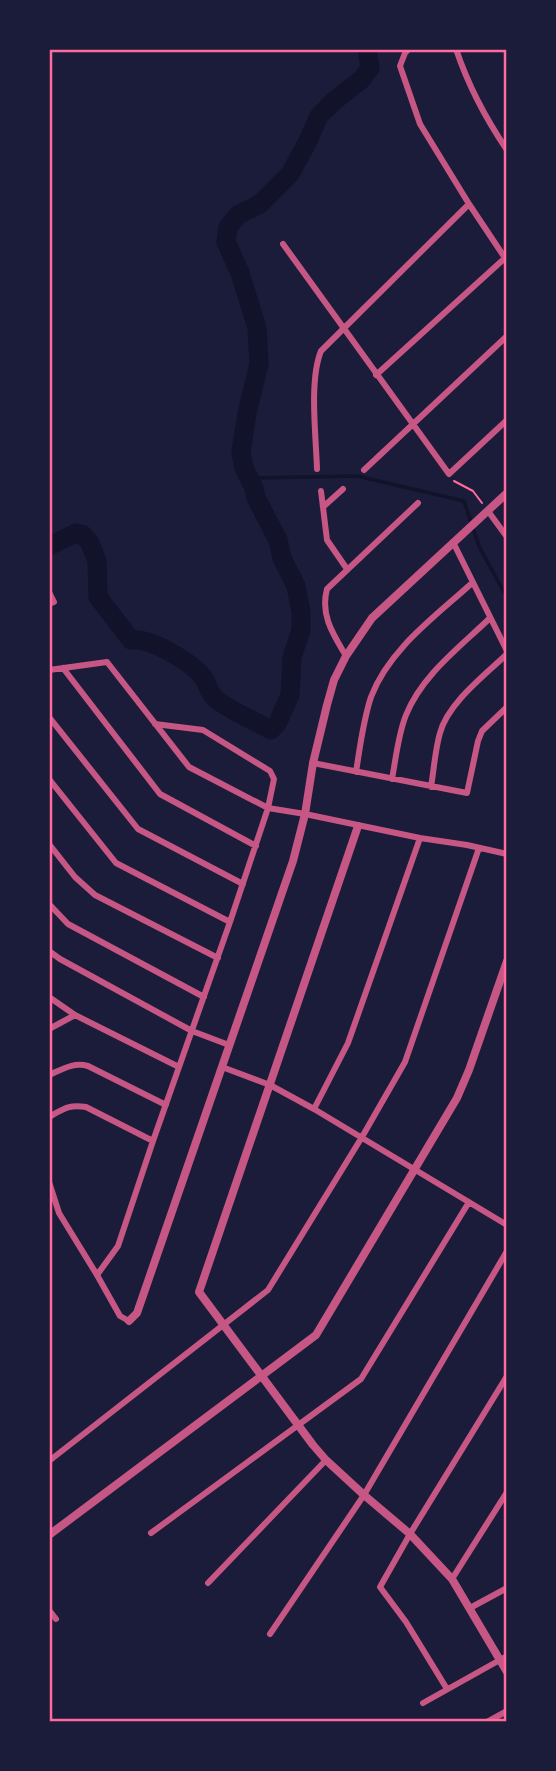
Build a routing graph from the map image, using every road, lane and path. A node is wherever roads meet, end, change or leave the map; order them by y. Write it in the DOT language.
graph roads {
  1 [pos="409,49"];
  2 [pos="456,49"];
  3 [pos="507,150"];
  4 [pos="469,204"];
  5 [pos="283,244"];
  6 [pos="506,260"];
  7 [pos="343,328"];
  8 [pos="507,336"];
  9 [pos="376,374"];
  10 [pos="507,420"];
  11 [pos="412,425"];
  12 [pos="317,469"];
  13 [pos="364,470"];
  14 [pos="449,474"];
  15 [pos="343,489"];
  16 [pos="321,491"];
  17 [pos="507,493"];
  18 [pos="418,503"];
  19 [pos="323,507"];
  20 [pos="488,511"];
  21 [pos="507,537"];
  22 [pos="453,542"];
  23 [pos="347,569"];
  24 [pos="472,583"];
  25 [pos="49,592"];
  26 [pos="49,604"];
  27 [pos="490,618"];
  28 [pos="507,653"];
  29 [pos="346,656"];
  30 [pos="63,668"];
  31 [pos="49,670"];
  32 [pos="507,706"];
  33 [pos="49,718"];
  34 [pos="155,724"];
  35 [pos="313,763"];
  36 [pos="356,772"];
  37 [pos="49,779"];
  38 [pos="392,779"];
  39 [pos="431,787"];
  40 [pos="268,808"];
  41 [pos="305,814"];
  42 [pos="358,826"];
  43 [pos="420,838"];
  44 [pos="49,844"];
  45 [pos="256,846"];
  46 [pos="479,848"];
  47 [pos="507,854"];
  48 [pos="243,884"];
  49 [pos="49,904"];
  50 [pos="230,922"];
  51 [pos="49,951"];
  52 [pos="218,958"];
  53 [pos="507,961"];
  54 [pos="49,997"];
  55 [pos="204,997"];
  56 [pos="75,1015"];
  57 [pos="49,1030"];
  58 [pos="192,1031"];
  59 [pos="229,1045"];
  60 [pos="179,1067"];
  61 [pos="222,1067"];
  62 [pos="49,1075"];
  63 [pos="270,1085"];
  64 [pos="166,1105"];
  65 [pos="314,1108"];
  66 [pos="49,1117"];
  67 [pos="362,1137"];
  68 [pos="153,1141"];
  69 [pos="415,1169"];
  70 [pos="49,1182"];
  71 [pos="469,1202"];
  72 [pos="507,1225"];
  73 [pos="507,1251"];
  74 [pos="97,1275"];
  75 [pos="129,1321"];
  76 [pos="223,1325"];
  77 [pos="262,1376"];
  78 [pos="507,1376"];
  79 [pos="502,1385"];
  80 [pos="507,1393"];
  81 [pos="299,1426"];
  82 [pos="326,1460"];
  83 [pos="49,1461"];
  84 [pos="507,1492"];
  85 [pos="364,1495"];
  86 [pos="151,1534"];
  87 [pos="410,1534"];
  88 [pos="49,1535"];
  89 [pos="453,1579"];
  90 [pos="208,1583"];
  91 [pos="507,1588"];
  92 [pos="470,1608"];
  93 [pos="49,1610"];
  94 [pos="56,1619"];
  95 [pos="270,1633"];
  96 [pos="503,1658"];
  97 [pos="507,1672"];
  98 [pos="447,1689"];
  99 [pos="423,1703"];
  100 [pos="507,1711"];
  101 [pos="487,1722"];
  1 -- 4 [label="street"];
  2 -- 3 [label="street"];
  4 -- 6 [label="street"];
  4 -- 7 [label="street"];
  5 -- 7 [label="street"];
  6 -- 9 [label="street"];
  7 -- 9 [label="street"];
  7 -- 12 [label="street"];
  8 -- 11 [label="street"];
  9 -- 11 [label="street"];
  10 -- 14 [label="street"];
  11 -- 13 [label="street"];
  11 -- 14 [label="street"];
  14 -- 20 [label="path"];
  15 -- 19 [label="street"];
  16 -- 19 [label="street"];
  17 -- 20 [label="street"];
  18 -- 23 [label="street"];
  19 -- 23 [label="street"];
  20 -- 21 [label="street"];
  20 -- 22 [label="street"];
  22 -- 24 [label="street"];
  22 -- 29 [label="street"];
  23 -- 29 [label="street"];
  24 -- 27 [label="street"];
  24 -- 36 [label="street"];
  25 -- 26 [label="street"];
  27 -- 28 [label="street"];
  27 -- 38 [label="street"];
  28 -- 39 [label="street"];
  29 -- 35 [label="street"];
  30 -- 31 [label="street"];
  30 -- 34 [label="street"];
  30 -- 45 [label="street"];
  32 -- 39 [label="street"];
  33 -- 48 [label="street"];
  34 -- 40 [label="street"];
  34 -- 40 [label="street"];
  35 -- 36 [label="street"];
  35 -- 41 [label="street"];
  36 -- 38 [label="street"];
  37 -- 50 [label="street"];
  38 -- 39 [label="street"];
  40 -- 41 [label="street"];
  40 -- 45 [label="street"];
  41 -- 42 [label="street"];
  41 -- 59 [label="street"];
  42 -- 43 [label="street"];
  42 -- 63 [label="street"];
  43 -- 46 [label="street"];
  43 -- 65 [label="street"];
  44 -- 52 [label="street"];
  45 -- 48 [label="street"];
  46 -- 47 [label="street"];
  46 -- 67 [label="street"];
  48 -- 50 [label="street"];
  49 -- 55 [label="street"];
  50 -- 52 [label="street"];
  51 -- 58 [label="street"];
  52 -- 55 [label="street"];
  53 -- 69 [label="street"];
  54 -- 56 [label="street"];
  55 -- 58 [label="street"];
  56 -- 57 [label="street"];
  56 -- 60 [label="street"];
  58 -- 59 [label="street"];
  58 -- 60 [label="street"];
  59 -- 61 [label="street"];
  60 -- 64 [label="street"];
  61 -- 63 [label="street"];
  61 -- 75 [label="street"];
  62 -- 64 [label="street"];
  63 -- 65 [label="street"];
  63 -- 76 [label="street"];
  64 -- 68 [label="street"];
  65 -- 67 [label="street"];
  66 -- 68 [label="street"];
  67 -- 69 [label="street"];
  67 -- 76 [label="street"];
  68 -- 74 [label="street"];
  69 -- 71 [label="street"];
  69 -- 77 [label="street"];
  70 -- 74 [label="street"];
  71 -- 72 [label="street"];
  71 -- 81 [label="street"];
  73 -- 85 [label="street"];
  74 -- 75 [label="street"];
  76 -- 77 [label="street"];
  76 -- 83 [label="street"];
  77 -- 81 [label="street"];
  77 -- 88 [label="street"];
  78 -- 79 [label="street"];
  79 -- 80 [label="street"];
  79 -- 87 [label="street"];
  81 -- 82 [label="street"];
  81 -- 86 [label="street"];
  82 -- 85 [label="street"];
  82 -- 90 [label="street"];
  84 -- 89 [label="street"];
  85 -- 87 [label="street"];
  85 -- 95 [label="street"];
  87 -- 89 [label="street"];
  87 -- 98 [label="street"];
  89 -- 92 [label="street"];
  91 -- 92 [label="street"];
  92 -- 96 [label="street"];
  93 -- 94 [label="street"];
  96 -- 97 [label="street"];
  96 -- 98 [label="street"];
  98 -- 99 [label="street"];
  100 -- 101 [label="street"];
}
